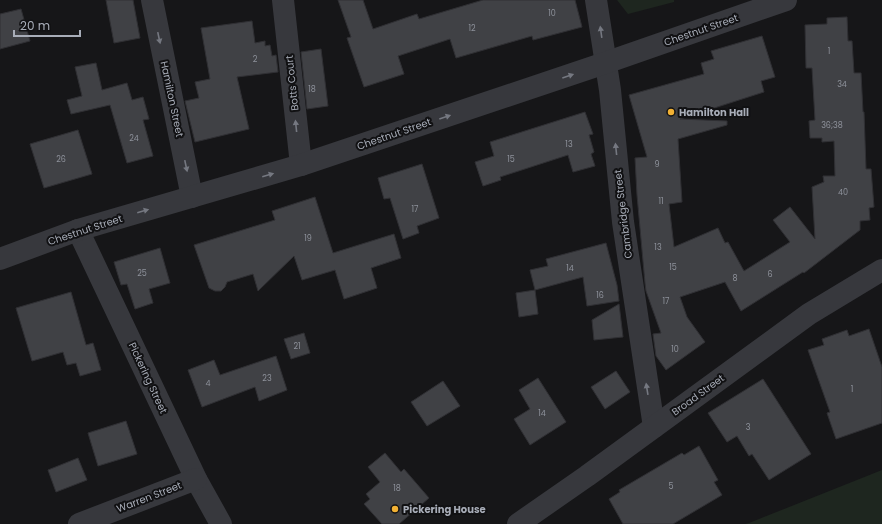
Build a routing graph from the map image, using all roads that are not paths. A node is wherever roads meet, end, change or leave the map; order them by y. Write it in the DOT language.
graph roads {
  1 [pos="152,0"];
  2 [pos="283,0"];
  3 [pos="596,0"];
  4 [pos="786,0"];
  5 [pos="605,63"];
  6 [pos="301,165"];
  7 [pos="192,197"];
  8 [pos="78,230"];
  9 [pos="0,259"];
  10 [pos="882,270"];
  11 [pos="654,427"];
  12 [pos="196,479"];
  13 [pos="79,524"];
  14 [pos="221,524"];
  15 [pos="518,524"];
  1 -- 7 [label="street, Hamilton Street, one-way"];
  6 -- 2 [label="street, Botts Court, one-way"];
  5 -- 3 [label="street, Cambridge Street, one-way"];
  4 -- 5 [label="street, Chestnut Street"];
  6 -- 5 [label="street, Chestnut Street, one-way"];
  11 -- 5 [label="street, Cambridge Street, one-way"];
  7 -- 6 [label="street, Chestnut Street, one-way"];
  8 -- 7 [label="street, Chestnut Street, one-way"];
  8 -- 9 [label="street, Chestnut Street"];
  8 -- 12 [label="street, Pickering Street"];
  10 -- 11 [label="street, Broad Street"];
  11 -- 15 [label="street, Broad Street"];
  12 -- 13 [label="street, Warren Street"];
  12 -- 14 [label="street, Pickering Street"];
}
